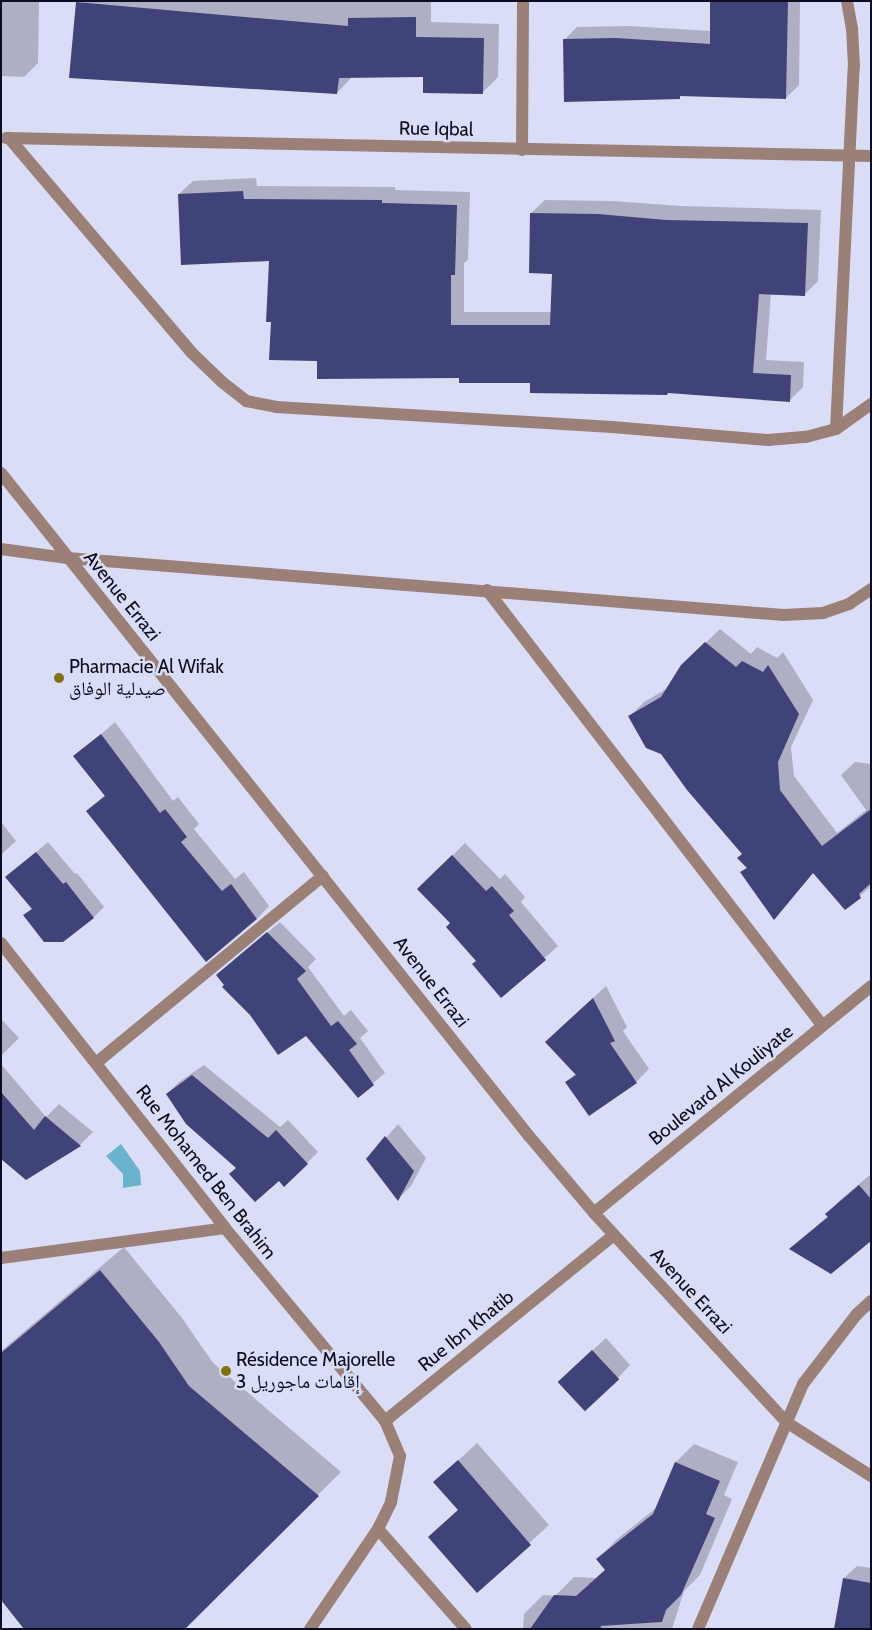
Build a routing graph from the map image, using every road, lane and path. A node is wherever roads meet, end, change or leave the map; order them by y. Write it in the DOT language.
graph roads {
  1 [pos="523,1"];
  2 [pos="846,1"];
  3 [pos="5,138"];
  4 [pos="522,150"];
  5 [pos="851,155"];
  6 [pos="871,156"];
  7 [pos="871,404"];
  8 [pos="836,428"];
  9 [pos="1,473"];
  10 [pos="1,549"];
  11 [pos="67,558"];
  12 [pos="871,589"];
  13 [pos="487,590"];
  14 [pos="323,876"];
  15 [pos="1,943"];
  16 [pos="871,986"];
  17 [pos="822,1025"];
  18 [pos="96,1062"];
  19 [pos="594,1213"];
  20 [pos="226,1228"];
  21 [pos="614,1235"];
  22 [pos="1,1258"];
  23 [pos="871,1301"];
  24 [pos="385,1421"];
  25 [pos="786,1422"];
  26 [pos="871,1476"];
  27 [pos="378,1529"];
  28 [pos="310,1629"];
  29 [pos="466,1629"];
  30 [pos="698,1629"];
  1 -- 4 [label="street"];
  2 -- 5 [label="street"];
  3 -- 4 [label="street, Rue Iqbal"];
  3 -- 8 [label="street"];
  4 -- 5 [label="street, Rue Iqbal"];
  5 -- 6 [label="street, Rue Iqbal"];
  5 -- 8 [label="street"];
  7 -- 8 [label="street"];
  9 -- 11 [label="street, Avenue Errazi"];
  10 -- 11 [label="street"];
  11 -- 13 [label="street"];
  11 -- 14 [label="street, Avenue Errazi"];
  12 -- 13 [label="street"];
  13 -- 17 [label="street"];
  14 -- 18 [label="street"];
  14 -- 19 [label="street, Avenue Errazi"];
  15 -- 18 [label="street, Rue Mohamed Ben Brahim"];
  16 -- 17 [label="street, Boulevard Al Kouliyate"];
  17 -- 19 [label="street, Boulevard Al Kouliyate"];
  18 -- 20 [label="street, Rue Mohamed Ben Brahim"];
  19 -- 21 [label="street, Avenue Errazi"];
  20 -- 22 [label="street"];
  20 -- 24 [label="street, Rue Mohamed Ben Brahim"];
  21 -- 24 [label="street, Rue Ibn Khatib"];
  21 -- 25 [label="street, Avenue Errazi"];
  23 -- 25 [label="street"];
  24 -- 27 [label="street"];
  25 -- 26 [label="street, Avenue Errazi"];
  25 -- 30 [label="street"];
  27 -- 28 [label="street"];
  27 -- 29 [label="street"];
}
